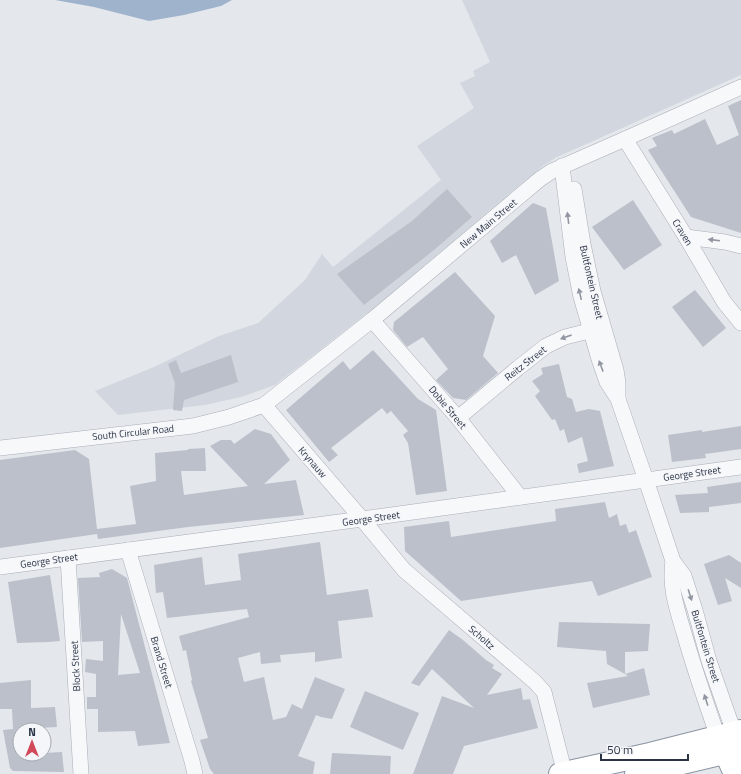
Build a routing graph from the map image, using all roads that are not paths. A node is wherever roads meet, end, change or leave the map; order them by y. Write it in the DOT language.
graph roads {
  1 [pos="741,87"];
  2 [pos="625,139"];
  3 [pos="566,164"];
  4 [pos="686,237"];
  5 [pos="741,246"];
  6 [pos="372,320"];
  7 [pos="741,323"];
  8 [pos="597,329"];
  9 [pos="264,405"];
  10 [pos="458,418"];
  11 [pos="0,448"];
  12 [pos="741,467"];
  13 [pos="646,480"];
  14 [pos="520,497"];
  15 [pos="362,519"];
  16 [pos="128,550"];
  17 [pos="68,558"];
  18 [pos="0,567"];
  19 [pos="734,741"];
  20 [pos="81,774"];
  21 [pos="195,774"];
  22 [pos="563,774"];
  23 [pos="636,774"];
  24 [pos="735,774"];
  1 -- 2 [label="street, New Main Street"];
  2 -- 3 [label="street, New Main Street"];
  2 -- 4 [label="street, Craven"];
  3 -- 6 [label="street, New Main Street"];
  3 -- 8 [label="street, Bultfontein Street"];
  5 -- 4 [label="street, one-way"];
  4 -- 7 [label="street, Craven"];
  6 -- 9 [label="street, New Main Street"];
  6 -- 10 [label="street, Dobie Street"];
  8 -- 10 [label="street, Reitz Street, one-way"];
  8 -- 13 [label="street, Bultfontein Street"];
  9 -- 11 [label="street, South Circular Road"];
  9 -- 15 [label="street, Krynauw"];
  10 -- 14 [label="street, Dobie Street"];
  12 -- 13 [label="street, George Street"];
  13 -- 14 [label="street, George Street"];
  13 -- 19 [label="street, Bultfontein Street"];
  14 -- 15 [label="street, George Street"];
  15 -- 16 [label="street, George Street"];
  15 -- 22 [label="street, Scholtz"];
  16 -- 17 [label="street, George Street"];
  16 -- 21 [label="street, Brand Street"];
  17 -- 18 [label="street, George Street"];
  17 -- 20 [label="street, Block Street"];
  19 -- 22 [label="highway"];
  19 -- 23 [label="highway"];
  19 -- 24 [label="highway"];
}
